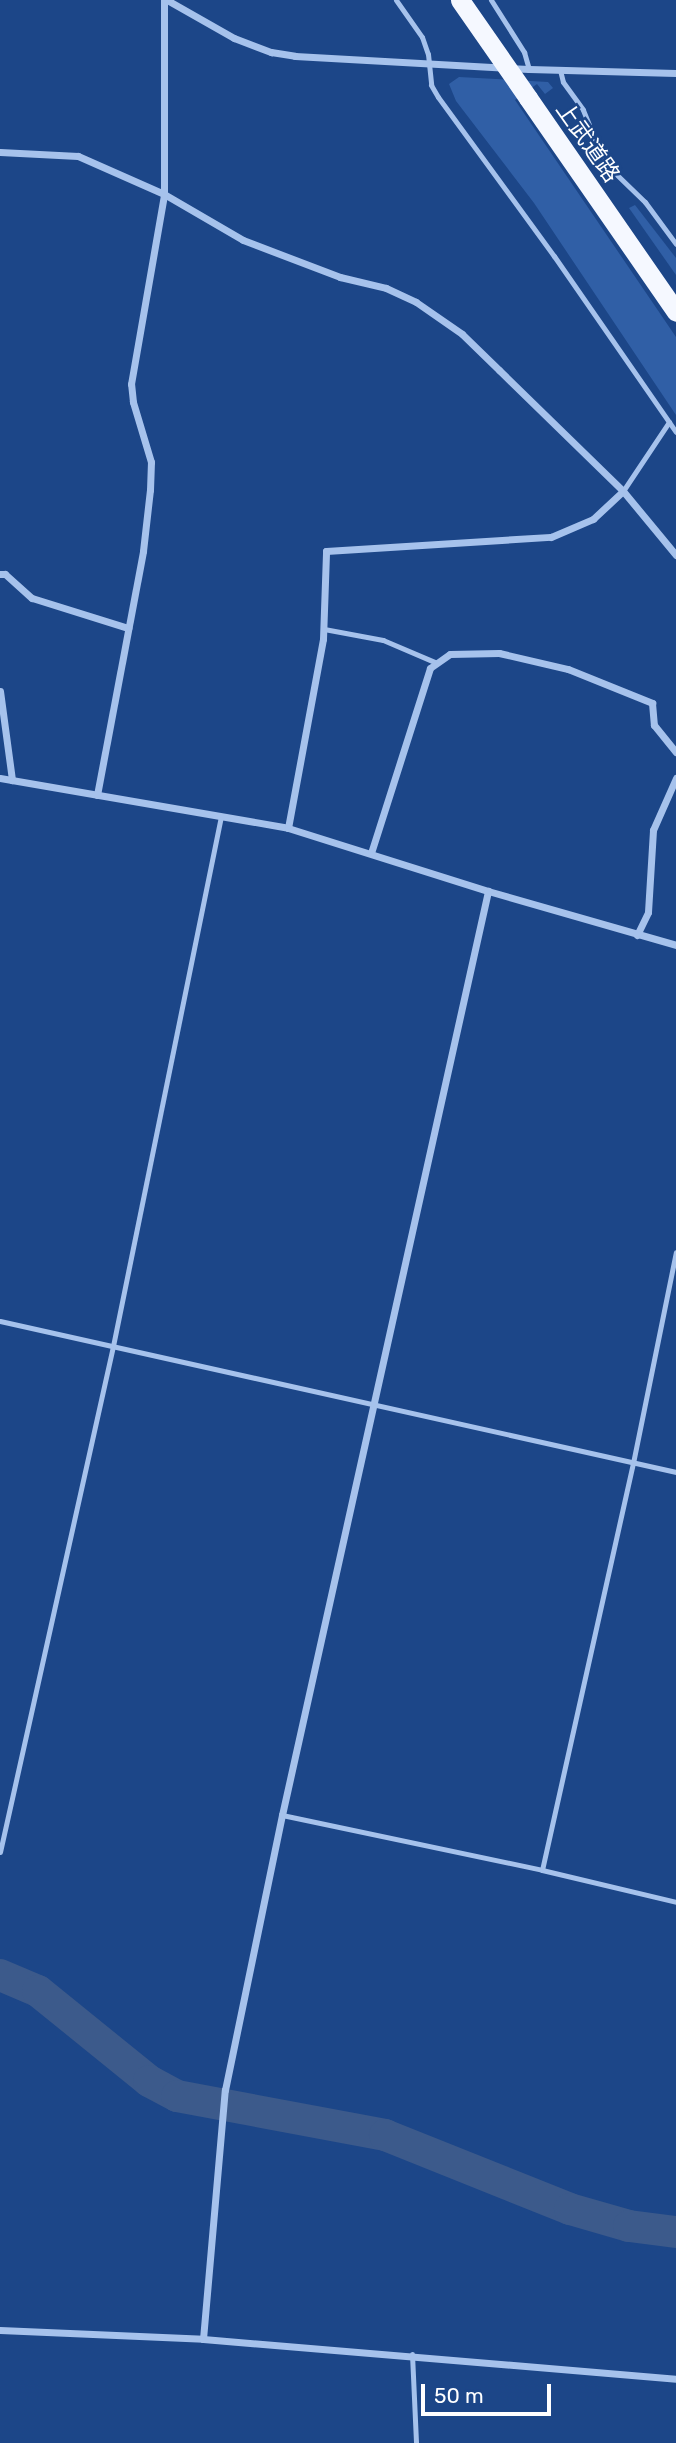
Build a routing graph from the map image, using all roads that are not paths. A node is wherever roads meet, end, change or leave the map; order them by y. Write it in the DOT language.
graph roads {
  1 [pos="166,0"];
  2 [pos="396,0"];
  3 [pos="460,0"];
  4 [pos="491,0"];
  5 [pos="429,64"];
  6 [pos="529,69"];
  7 [pos="560,70"];
  8 [pos="676,73"];
  9 [pos="0,152"];
  10 [pos="164,194"];
  11 [pos="676,244"];
  12 [pos="676,312"];
  13 [pos="669,422"];
  14 [pos="676,432"];
  15 [pos="623,491"];
  16 [pos="676,555"];
  17 [pos="0,574"];
  18 [pos="128,628"];
  19 [pos="324,629"];
  20 [pos="437,663"];
  21 [pos="0,691"];
  22 [pos="676,752"];
  23 [pos="0,778"];
  24 [pos="676,778"];
  25 [pos="12,780"];
  26 [pos="97,795"];
  27 [pos="221,816"];
  28 [pos="289,828"];
  29 [pos="371,853"];
  30 [pos="488,891"];
  31 [pos="637,935"];
  32 [pos="676,945"];
  33 [pos="676,1252"];
  34 [pos="0,1321"];
  35 [pos="113,1346"];
  36 [pos="375,1403"];
  37 [pos="633,1462"];
  38 [pos="676,1472"];
  39 [pos="282,1815"];
  40 [pos="0,1853"];
  41 [pos="542,1870"];
  42 [pos="676,1902"];
  43 [pos="0,2330"];
  44 [pos="203,2339"];
  45 [pos="412,2354"];
  46 [pos="676,2379"];
  47 [pos="416,2443"];
  1 -- 5 [label="street"];
  1 -- 10 [label="street"];
  2 -- 5 [label="lane"];
  3 -- 12 [label="highway, 上武道路, bridge"];
  4 -- 6 [label="lane"];
  5 -- 6 [label="street"];
  5 -- 13 [label="lane"];
  6 -- 7 [label="street"];
  7 -- 8 [label="street"];
  7 -- 11 [label="lane"];
  9 -- 10 [label="street"];
  10 -- 15 [label="street"];
  10 -- 18 [label="street"];
  13 -- 14 [label="lane"];
  13 -- 15 [label="lane"];
  15 -- 16 [label="street"];
  15 -- 19 [label="street"];
  17 -- 18 [label="street"];
  18 -- 26 [label="street"];
  19 -- 20 [label="lane"];
  19 -- 28 [label="street"];
  20 -- 22 [label="street"];
  20 -- 29 [label="street"];
  21 -- 25 [label="street"];
  23 -- 25 [label="street"];
  24 -- 31 [label="street"];
  25 -- 26 [label="street"];
  26 -- 27 [label="street"];
  27 -- 28 [label="street"];
  27 -- 35 [label="lane"];
  28 -- 29 [label="street"];
  29 -- 30 [label="street"];
  30 -- 31 [label="street"];
  30 -- 36 [label="street"];
  31 -- 32 [label="street"];
  33 -- 37 [label="lane"];
  34 -- 35 [label="lane"];
  35 -- 36 [label="lane"];
  35 -- 40 [label="lane"];
  36 -- 37 [label="lane"];
  36 -- 39 [label="street"];
  37 -- 38 [label="lane"];
  37 -- 41 [label="lane"];
  39 -- 41 [label="lane"];
  39 -- 44 [label="street"];
  41 -- 42 [label="lane"];
  43 -- 44 [label="street"];
  44 -- 45 [label="street"];
  45 -- 46 [label="street"];
  45 -- 47 [label="lane"];
}
